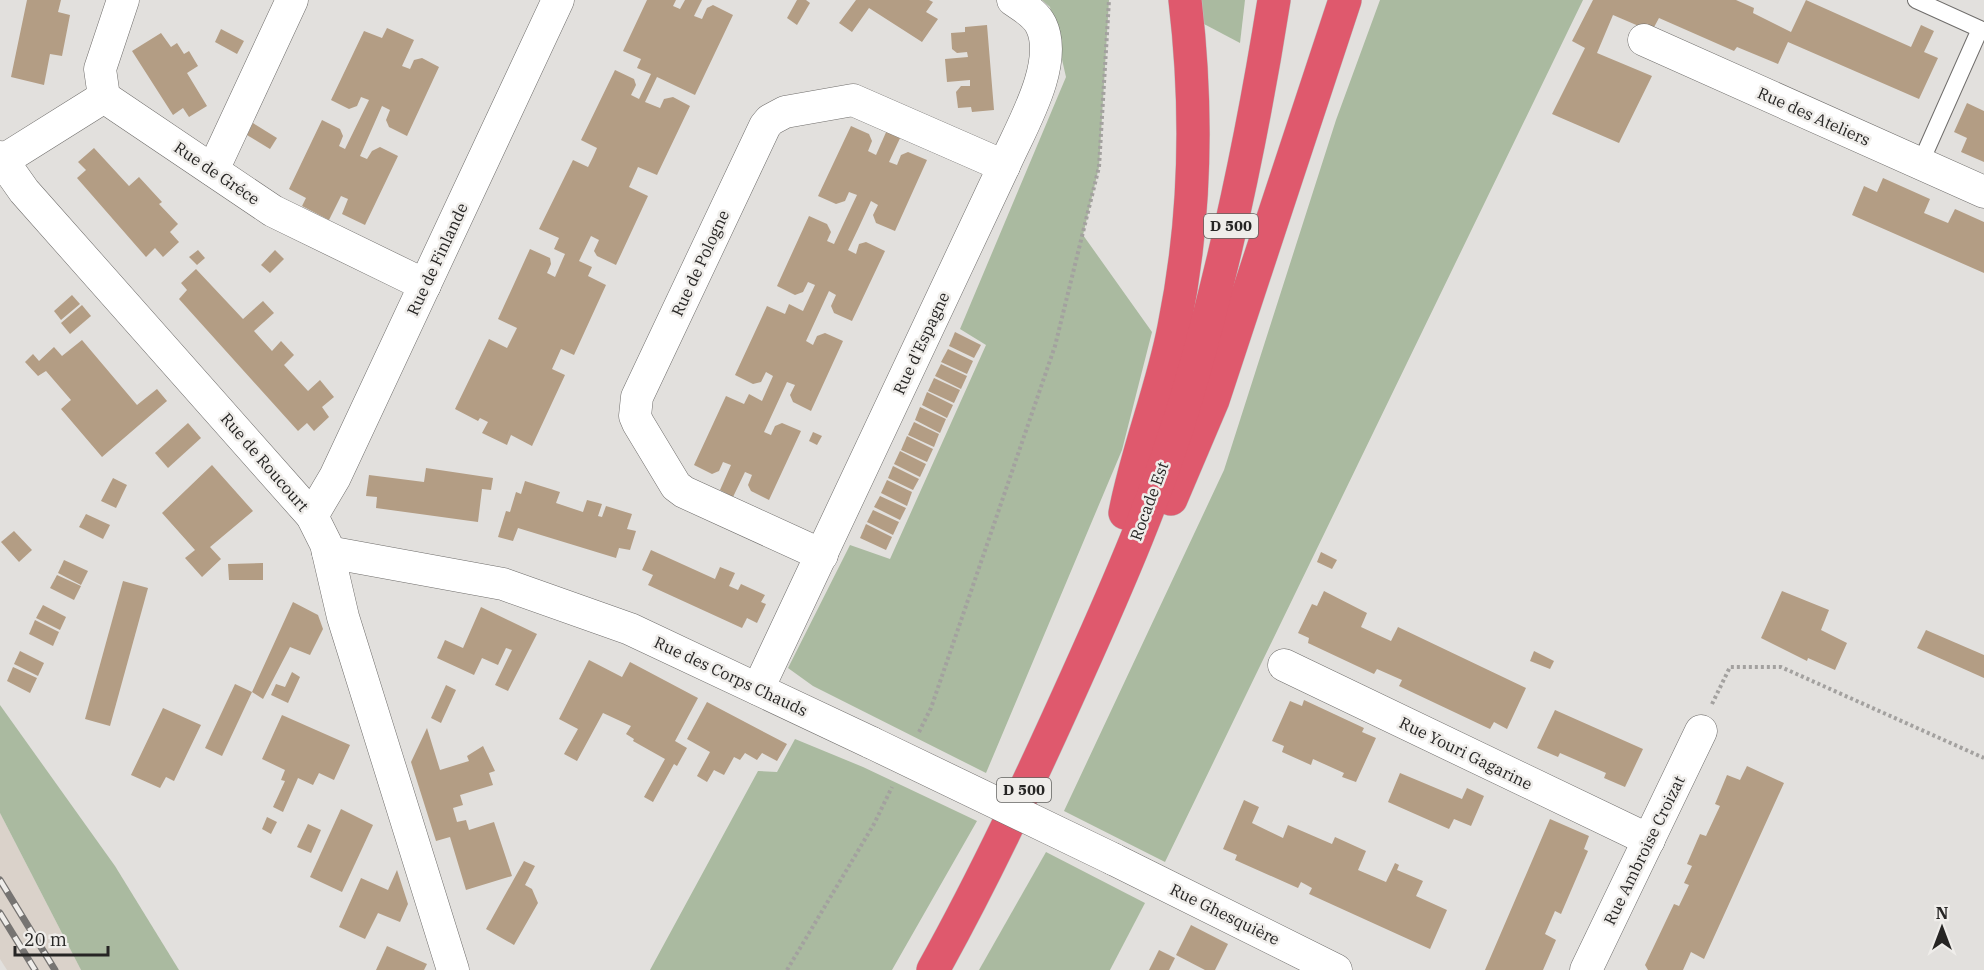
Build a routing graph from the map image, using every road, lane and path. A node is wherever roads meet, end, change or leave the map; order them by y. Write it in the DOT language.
graph roads {
  1 [pos="123,0"];
  2 [pos="292,0"];
  3 [pos="558,0"];
  4 [pos="1013,0"];
  5 [pos="1109,0"];
  6 [pos="1185,0"];
  7 [pos="1275,0"];
  8 [pos="1346,0"];
  9 [pos="1916,0"];
  10 [pos="1644,40"];
  11 [pos="104,97"];
  12 [pos="1,159"];
  13 [pos="1920,164"];
  14 [pos="1005,166"];
  15 [pos="213,170"];
  16 [pos="1984,192"];
  17 [pos="425,285"];
  18 [pos="312,516"];
  19 [pos="328,552"];
  20 [pos="822,555"];
  21 [pos="1108,606"];
  22 [pos="1284,665"];
  23 [pos="758,689"];
  24 [pos="1701,731"];
  25 [pos="915,740"];
  26 [pos="1984,758"];
  27 [pos="894,782"];
  28 [pos="1649,840"];
  29 [pos="1113,858"];
  30 [pos="453,970"];
  31 [pos="787,970"];
  32 [pos="933,970"];
  33 [pos="1336,970"];
  34 [pos="1586,970"];
  1 -- 11 [label="street"];
  2 -- 15 [label="street"];
  3 -- 17 [label="street, Rue de Finlande"];
  4 -- 14 [label="street, Rue d'Espagne"];
  5 -- 25 [label="path"];
  6 -- 21 [label="highway"];
  7 -- 21 [label="highway, Rocade Est / D 500"];
  8 -- 21 [label="highway"];
  9 -- 13 [label="lane"];
  10 -- 13 [label="street, Rue des Ateliers"];
  11 -- 12 [label="street"];
  11 -- 15 [label="street, Rue de Gréce"];
  12 -- 18 [label="street, Rue de Roucourt"];
  13 -- 16 [label="street, Rue des Ateliers"];
  14 -- 20 [label="street, Rue d'Espagne"];
  14 -- 20 [label="street, Rue de Pologne"];
  15 -- 17 [label="street, Rue de Gréce"];
  17 -- 18 [label="street, Rue de Finlande"];
  18 -- 19 [label="street, Rue de Roucourt"];
  19 -- 23 [label="street, Rue des Corps Chauds"];
  19 -- 30 [label="street, Rue de Roucourt"];
  20 -- 23 [label="street, Rue d'Espagne"];
  21 -- 32 [label="highway, Rocade Est / D 500"];
  22 -- 28 [label="street, Rue Youri Gagarine"];
  23 -- 29 [label="street, Rue des Corps Chauds, bridge"];
  24 -- 26 [label="path"];
  24 -- 28 [label="street, Rue Ambroise Croizat"];
  27 -- 31 [label="path"];
  28 -- 34 [label="street, Rue Ambroise Croizat"];
  29 -- 33 [label="street, Rue Ghesquière"];
}
